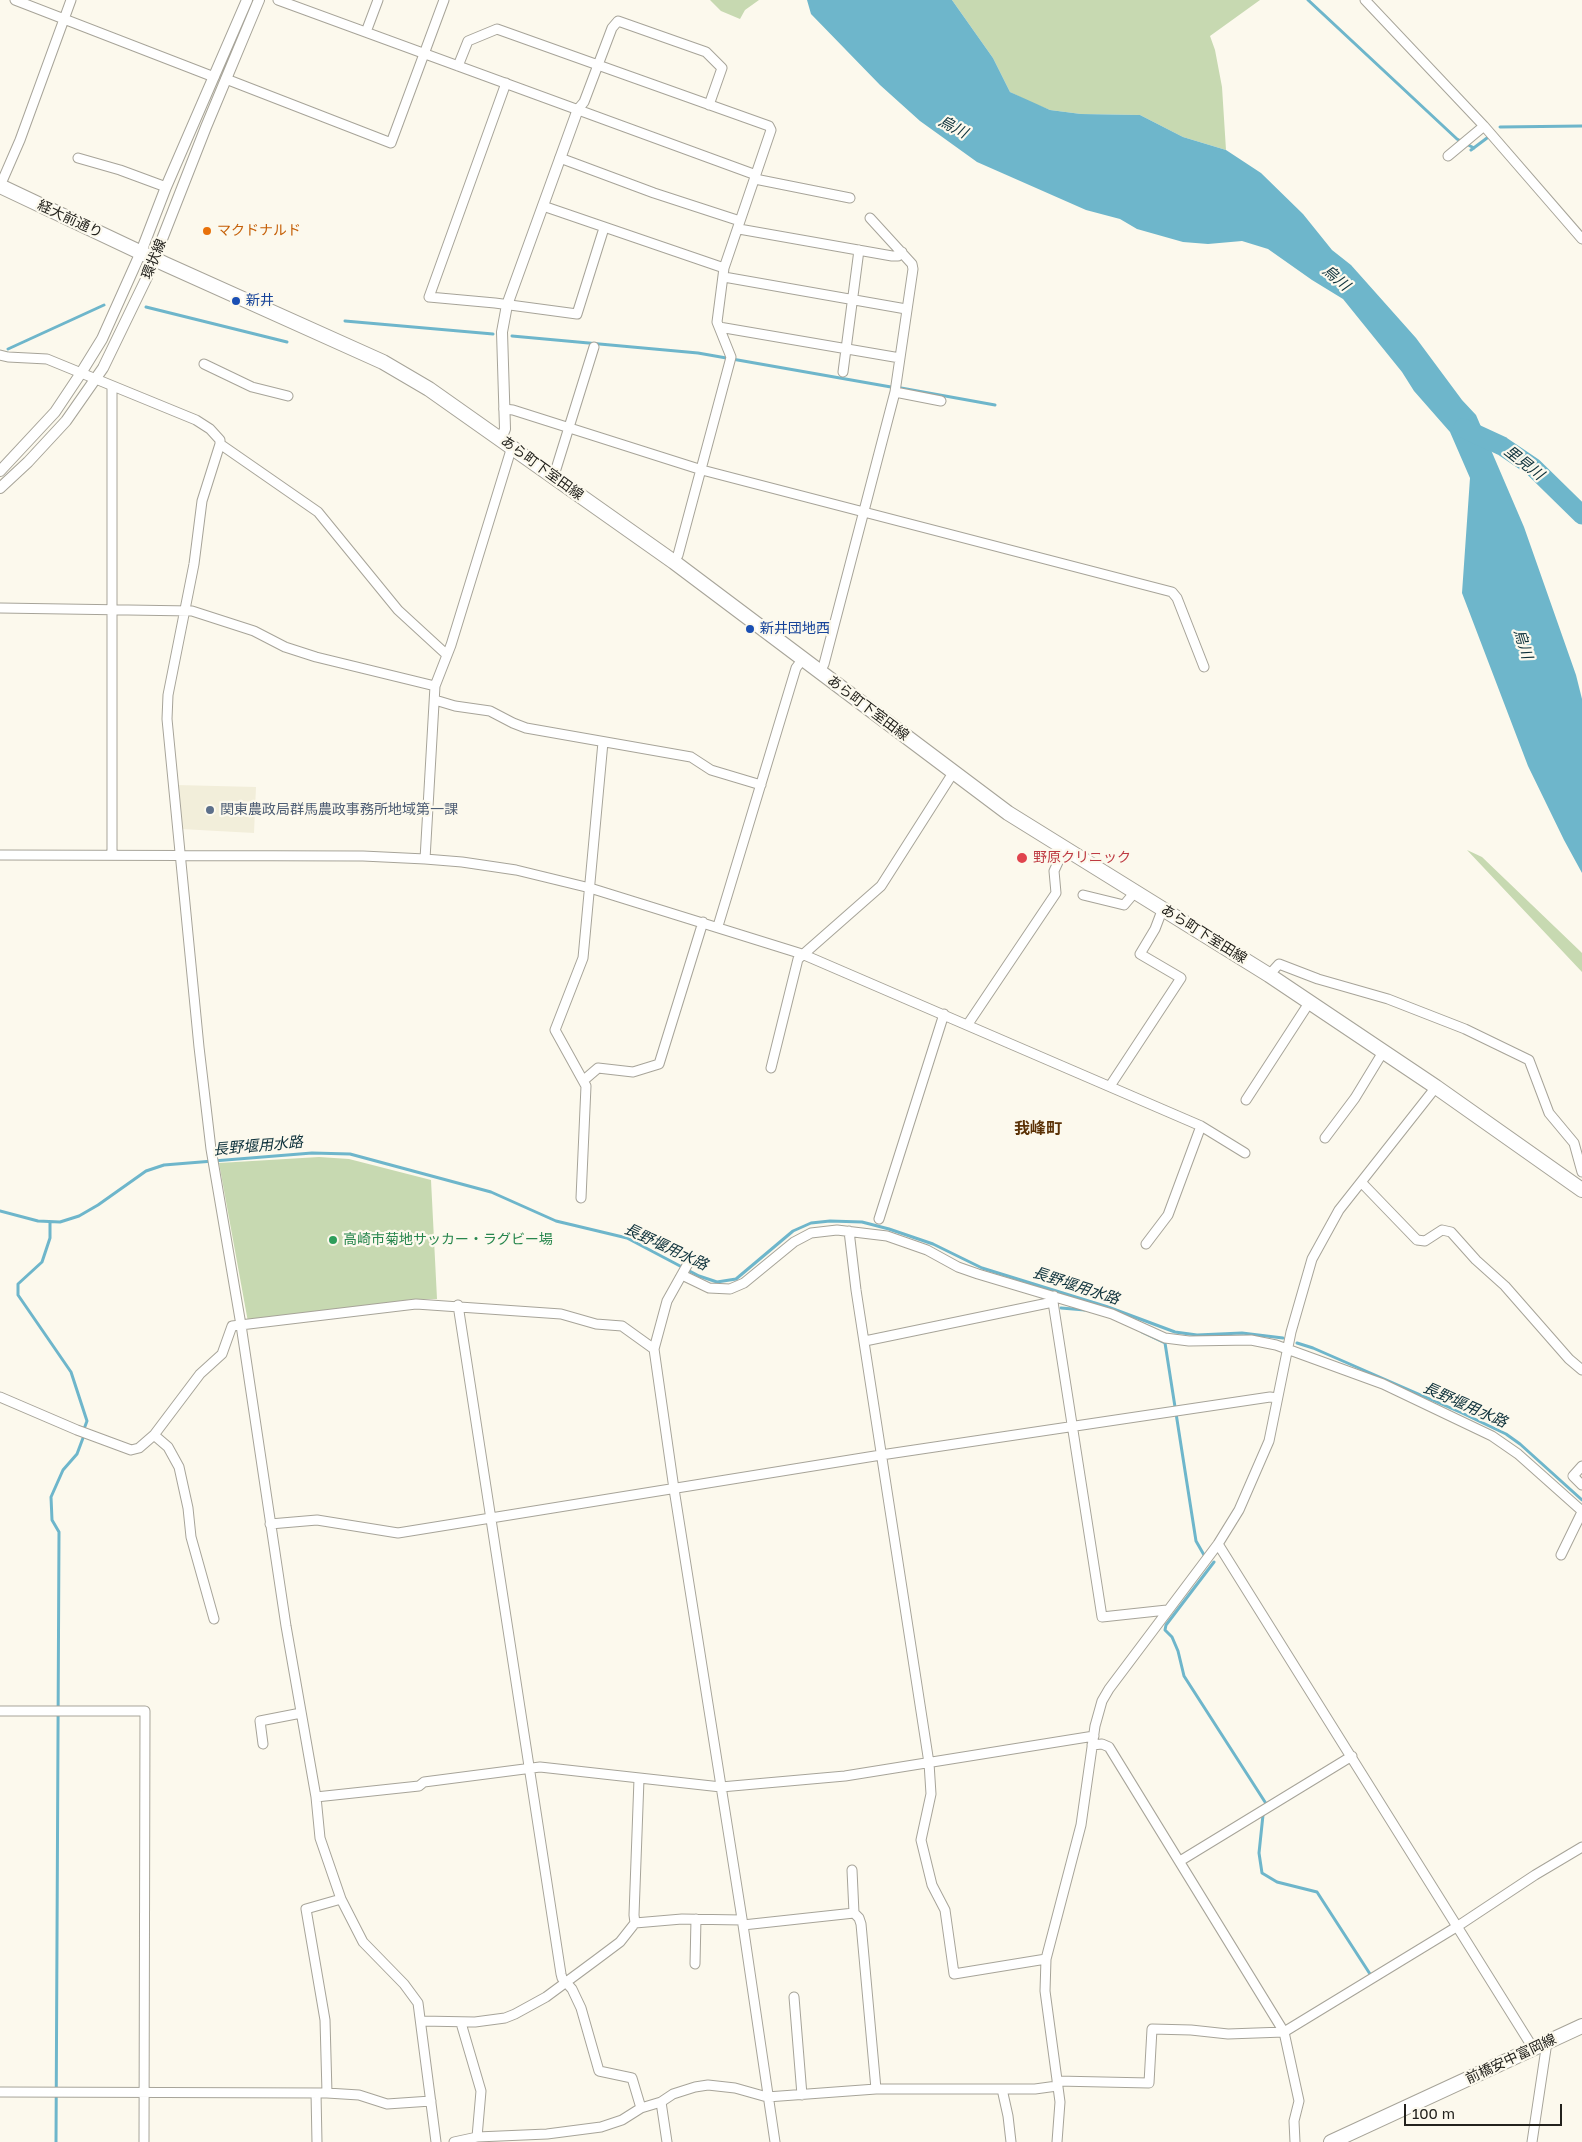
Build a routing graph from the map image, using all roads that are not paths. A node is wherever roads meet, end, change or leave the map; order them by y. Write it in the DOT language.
graph roads {
  1 [pos="16,0"];
  2 [pos="71,0"];
  3 [pos="247,0"];
  4 [pos="259,0"];
  5 [pos="278,0"];
  6 [pos="378,0"];
  7 [pos="444,0"];
  8 [pos="1365,0"];
  9 [pos="64,18"];
  10 [pos="366,32"];
  11 [pos="424,53"];
  12 [pos="458,66"];
  13 [pos="597,66"];
  14 [pos="214,77"];
  15 [pos="226,80"];
  16 [pos="506,83"];
  17 [pos="709,106"];
  18 [pos="578,109"];
  19 [pos="1484,126"];
  20 [pos="1448,156"];
  21 [pos="78,158"];
  22 [pos="560,158"];
  23 [pos="755,177"];
  24 [pos="0,186"];
  25 [pos="166,187"];
  26 [pos="850,198"];
  27 [pos="543,206"];
  28 [pos="870,218"];
  29 [pos="1582,222"];
  30 [pos="739,225"];
  31 [pos="604,228"];
  32 [pos="1574,229"];
  33 [pos="1582,239"];
  34 [pos="859,250"];
  35 [pos="141,252"];
  36 [pos="902,252"];
  37 [pos="154,259"];
  38 [pos="724,273"];
  39 [pos="852,299"];
  40 [pos="506,305"];
  41 [pos="906,309"];
  42 [pos="719,327"];
  43 [pos="594,347"];
  44 [pos="845,349"];
  45 [pos="0,355"];
  46 [pos="900,358"];
  47 [pos="204,364"];
  48 [pos="843,372"];
  49 [pos="82,373"];
  50 [pos="96,379"];
  51 [pos="112,387"];
  52 [pos="895,392"];
  53 [pos="288,396"];
  54 [pos="941,401"];
  55 [pos="504,409"];
  56 [pos="569,428"];
  57 [pos="501,439"];
  58 [pos="220,444"];
  59 [pos="513,447"];
  60 [pos="0,470"];
  61 [pos="702,470"];
  62 [pos="552,475"];
  63 [pos="0,488"];
  64 [pos="864,512"];
  65 [pos="674,562"];
  66 [pos="0,608"];
  67 [pos="112,610"];
  68 [pos="185,610"];
  69 [pos="447,655"];
  70 [pos="802,660"];
  71 [pos="1204,667"];
  72 [pos="820,672"];
  73 [pos="435,686"];
  74 [pos="435,700"];
  75 [pos="603,742"];
  76 [pos="952,773"];
  77 [pos="761,785"];
  78 [pos="1064,849"];
  79 [pos="0,855"];
  80 [pos="112,855"];
  81 [pos="180,856"];
  82 [pos="425,859"];
  83 [pos="590,888"];
  84 [pos="1135,892"];
  85 [pos="1083,895"];
  86 [pos="1163,908"];
  87 [pos="703,922"];
  88 [pos="718,926"];
  89 [pos="802,954"];
  90 [pos="1269,975"];
  91 [pos="1309,1003"];
  92 [pos="944,1014"];
  93 [pos="968,1024"];
  94 [pos="1383,1052"];
  95 [pos="771,1068"];
  96 [pos="584,1080"];
  97 [pos="1110,1086"];
  98 [pos="1436,1087"];
  99 [pos="1246,1100"];
  100 [pos="1201,1126"];
  101 [pos="1325,1138"];
  102 [pos="1245,1152"];
  103 [pos="1582,1172"];
  104 [pos="1361,1182"];
  105 [pos="1582,1190"];
  106 [pos="581,1198"];
  107 [pos="879,1219"];
  108 [pos="849,1231"];
  109 [pos="1146,1244"];
  110 [pos="1054,1299"];
  111 [pos="458,1306"];
  112 [pos="240,1325"];
  113 [pos="865,1341"];
  114 [pos="1288,1348"];
  115 [pos="654,1349"];
  116 [pos="1582,1370"];
  117 [pos="0,1397"];
  118 [pos="1277,1398"];
  119 [pos="1073,1427"];
  120 [pos="154,1434"];
  121 [pos="881,1455"];
  122 [pos="1582,1466"];
  123 [pos="1582,1485"];
  124 [pos="674,1489"];
  125 [pos="1582,1511"];
  126 [pos="491,1517"];
  127 [pos="270,1524"];
  128 [pos="1218,1544"];
  129 [pos="1561,1555"];
  130 [pos="1168,1610"];
  131 [pos="214,1619"];
  132 [pos="0,1711"];
  133 [pos="301,1712"];
  134 [pos="1093,1741"];
  135 [pos="263,1744"];
  136 [pos="1352,1756"];
  137 [pos="929,1763"];
  138 [pos="529,1768"];
  139 [pos="639,1779"];
  140 [pos="721,1787"];
  141 [pos="316,1798"];
  142 [pos="1582,1847"];
  143 [pos="1180,1861"];
  144 [pos="852,1870"];
  145 [pos="341,1899"];
  146 [pos="854,1912"];
  147 [pos="696,1919"];
  148 [pos="635,1923"];
  149 [pos="742,1923"];
  150 [pos="1458,1926"];
  151 [pos="1046,1960"];
  152 [pos="695,1964"];
  153 [pos="566,1982"];
  154 [pos="794,1997"];
  155 [pos="421,2021"];
  156 [pos="461,2023"];
  157 [pos="1582,2026"];
  158 [pos="1284,2032"];
  159 [pos="1547,2042"];
  160 [pos="1533,2048"];
  161 [pos="1057,2084"];
  162 [pos="876,2089"];
  163 [pos="1002,2089"];
  164 [pos="0,2092"];
  165 [pos="144,2093"];
  166 [pos="327,2093"];
  167 [pos="316,2094"];
  168 [pos="802,2095"];
  169 [pos="767,2097"];
  170 [pos="431,2101"];
  171 [pos="661,2102"];
  172 [pos="641,2108"];
  173 [pos="477,2137"];
  174 [pos="144,2142"];
  175 [pos="318,2142"];
  176 [pos="436,2142"];
  177 [pos="454,2142"];
  178 [pos="667,2142"];
  179 [pos="774,2142"];
  180 [pos="1011,2142"];
  181 [pos="1057,2142"];
  182 [pos="1295,2142"];
  183 [pos="1331,2142"];
  184 [pos="1532,2142"];
  1 -- 9 [label="street"];
  2 -- 9 [label="street"];
  3 -- 14 [label="street, 環状線"];
  4 -- 15 [label="street, 環状線"];
  5 -- 10 [label="street"];
  6 -- 10 [label="street"];
  7 -- 11 [label="street"];
  8 -- 19 [label="street"];
  9 -- 14 [label="street"];
  9 -- 24 [label="street"];
  10 -- 11 [label="street"];
  11 -- 12 [label="street"];
  11 -- 15 [label="street"];
  12 -- 13 [label="street"];
  12 -- 16 [label="street"];
  13 -- 17 [label="street"];
  13 -- 17 [label="street"];
  13 -- 18 [label="street"];
  14 -- 25 [label="street, 環状線"];
  15 -- 37 [label="street, 環状線"];
  16 -- 18 [label="street"];
  16 -- 40 [label="street"];
  17 -- 23 [label="street"];
  18 -- 22 [label="street"];
  18 -- 23 [label="street"];
  19 -- 20 [label="street"];
  19 -- 32 [label="street"];
  21 -- 25 [label="street"];
  22 -- 27 [label="street"];
  22 -- 30 [label="street"];
  23 -- 26 [label="street"];
  23 -- 30 [label="street"];
  24 -- 35 [label="main road, 経大前通り"];
  25 -- 35 [label="street, 環状線"];
  27 -- 31 [label="street"];
  27 -- 40 [label="street"];
  28 -- 36 [label="street"];
  29 -- 32 [label="street"];
  30 -- 34 [label="street"];
  30 -- 38 [label="street"];
  31 -- 38 [label="street"];
  31 -- 40 [label="street"];
  32 -- 33 [label="street"];
  34 -- 36 [label="street"];
  34 -- 39 [label="street"];
  35 -- 37 [label="main road, あら町下室田線"];
  35 -- 49 [label="street, 環状線"];
  36 -- 41 [label="street"];
  37 -- 50 [label="street, 環状線"];
  37 -- 57 [label="main road, あら町下室田線"];
  38 -- 39 [label="street"];
  38 -- 42 [label="street"];
  39 -- 41 [label="street"];
  39 -- 44 [label="street"];
  40 -- 55 [label="street"];
  41 -- 46 [label="street"];
  42 -- 44 [label="street"];
  42 -- 61 [label="street"];
  43 -- 56 [label="street"];
  44 -- 46 [label="street"];
  44 -- 48 [label="street"];
  45 -- 49 [label="street"];
  46 -- 52 [label="street"];
  47 -- 53 [label="street"];
  49 -- 50 [label="street"];
  49 -- 60 [label="street, 環状線"];
  50 -- 51 [label="street"];
  50 -- 63 [label="street, 環状線"];
  51 -- 58 [label="street"];
  51 -- 67 [label="street"];
  52 -- 54 [label="street"];
  52 -- 64 [label="street"];
  55 -- 56 [label="street"];
  55 -- 57 [label="street"];
  56 -- 61 [label="street"];
  56 -- 62 [label="street"];
  57 -- 59 [label="main road, あら町下室田線"];
  58 -- 68 [label="street"];
  58 -- 69 [label="street"];
  59 -- 62 [label="main road, あら町下室田線"];
  59 -- 69 [label="street"];
  61 -- 64 [label="street"];
  61 -- 65 [label="street"];
  62 -- 65 [label="main road, あら町下室田線"];
  64 -- 71 [label="street"];
  64 -- 72 [label="street"];
  65 -- 70 [label="main road, あら町下室田線"];
  66 -- 67 [label="street"];
  67 -- 68 [label="street"];
  67 -- 80 [label="street"];
  68 -- 73 [label="street"];
  68 -- 81 [label="street"];
  69 -- 73 [label="street"];
  70 -- 72 [label="main road, あら町下室田線"];
  70 -- 77 [label="street"];
  72 -- 76 [label="main road, あら町下室田線"];
  73 -- 74 [label="street"];
  74 -- 75 [label="street"];
  74 -- 82 [label="street"];
  75 -- 77 [label="street"];
  75 -- 83 [label="street"];
  76 -- 78 [label="main road, あら町下室田線"];
  76 -- 89 [label="street"];
  77 -- 88 [label="street"];
  78 -- 84 [label="main road, あら町下室田線"];
  78 -- 93 [label="street"];
  79 -- 80 [label="street"];
  80 -- 81 [label="street"];
  81 -- 82 [label="street"];
  81 -- 112 [label="street"];
  82 -- 83 [label="street"];
  83 -- 87 [label="street"];
  83 -- 96 [label="street"];
  84 -- 85 [label="street"];
  84 -- 86 [label="main road, あら町下室田線"];
  86 -- 90 [label="main road, あら町下室田線"];
  86 -- 97 [label="street"];
  87 -- 88 [label="street"];
  87 -- 96 [label="street"];
  88 -- 89 [label="street"];
  89 -- 92 [label="street"];
  89 -- 95 [label="street"];
  90 -- 91 [label="main road, あら町下室田線"];
  90 -- 103 [label="street"];
  91 -- 94 [label="main road, あら町下室田線"];
  91 -- 99 [label="street"];
  92 -- 93 [label="street"];
  92 -- 107 [label="street"];
  93 -- 97 [label="street"];
  94 -- 98 [label="main road, あら町下室田線"];
  94 -- 101 [label="street"];
  96 -- 106 [label="street"];
  97 -- 100 [label="street"];
  98 -- 104 [label="street"];
  98 -- 105 [label="main road, あら町下室田線"];
  100 -- 102 [label="street"];
  100 -- 109 [label="street"];
  104 -- 114 [label="street"];
  104 -- 116 [label="street"];
  108 -- 110 [label="street"];
  108 -- 113 [label="street"];
  108 -- 115 [label="street"];
  110 -- 113 [label="street"];
  110 -- 114 [label="street"];
  110 -- 119 [label="street"];
  111 -- 112 [label="street"];
  111 -- 115 [label="street"];
  111 -- 126 [label="street"];
  112 -- 120 [label="street"];
  112 -- 127 [label="street"];
  113 -- 121 [label="street"];
  114 -- 118 [label="street"];
  114 -- 125 [label="street"];
  115 -- 124 [label="street"];
  117 -- 120 [label="street"];
  118 -- 119 [label="street"];
  118 -- 128 [label="street"];
  119 -- 121 [label="street"];
  119 -- 130 [label="street"];
  120 -- 131 [label="street"];
  121 -- 124 [label="street"];
  121 -- 137 [label="street"];
  122 -- 123 [label="street"];
  124 -- 126 [label="street"];
  124 -- 140 [label="street"];
  125 -- 129 [label="street"];
  126 -- 127 [label="street"];
  126 -- 138 [label="street"];
  127 -- 133 [label="street"];
  128 -- 130 [label="street"];
  128 -- 136 [label="street"];
  130 -- 134 [label="street"];
  132 -- 165 [label="street"];
  133 -- 135 [label="street"];
  133 -- 141 [label="street"];
  134 -- 137 [label="street"];
  134 -- 143 [label="street"];
  134 -- 151 [label="street"];
  136 -- 143 [label="street"];
  136 -- 150 [label="street"];
  137 -- 140 [label="street"];
  137 -- 151 [label="street"];
  138 -- 139 [label="street"];
  138 -- 141 [label="street"];
  138 -- 153 [label="street"];
  139 -- 140 [label="street"];
  139 -- 148 [label="street"];
  140 -- 149 [label="street"];
  141 -- 145 [label="street"];
  142 -- 150 [label="street"];
  143 -- 158 [label="street"];
  144 -- 146 [label="street"];
  145 -- 155 [label="street"];
  145 -- 166 [label="street"];
  146 -- 149 [label="street"];
  146 -- 162 [label="street"];
  147 -- 148 [label="street"];
  147 -- 149 [label="street"];
  147 -- 152 [label="street"];
  148 -- 153 [label="street"];
  149 -- 169 [label="street"];
  150 -- 158 [label="street"];
  150 -- 160 [label="street"];
  151 -- 161 [label="street"];
  153 -- 156 [label="street"];
  153 -- 172 [label="street"];
  154 -- 168 [label="street"];
  155 -- 156 [label="street"];
  155 -- 170 [label="street"];
  156 -- 173 [label="street"];
  157 -- 159 [label="main road, 前橋安中富岡線"];
  158 -- 161 [label="street"];
  158 -- 182 [label="street"];
  159 -- 160 [label="main road, 前橋安中富岡線"];
  159 -- 184 [label="street"];
  160 -- 183 [label="main road, 前橋安中富岡線"];
  161 -- 163 [label="street"];
  161 -- 181 [label="street"];
  162 -- 163 [label="street"];
  162 -- 168 [label="street"];
  163 -- 180 [label="street"];
  164 -- 165 [label="street"];
  165 -- 167 [label="street"];
  165 -- 174 [label="street"];
  166 -- 167 [label="street"];
  166 -- 170 [label="street"];
  167 -- 175 [label="street"];
  168 -- 169 [label="street"];
  169 -- 171 [label="street"];
  169 -- 179 [label="street"];
  170 -- 176 [label="street"];
  171 -- 172 [label="street"];
  171 -- 178 [label="street"];
  172 -- 173 [label="street"];
  173 -- 177 [label="street"];
}
